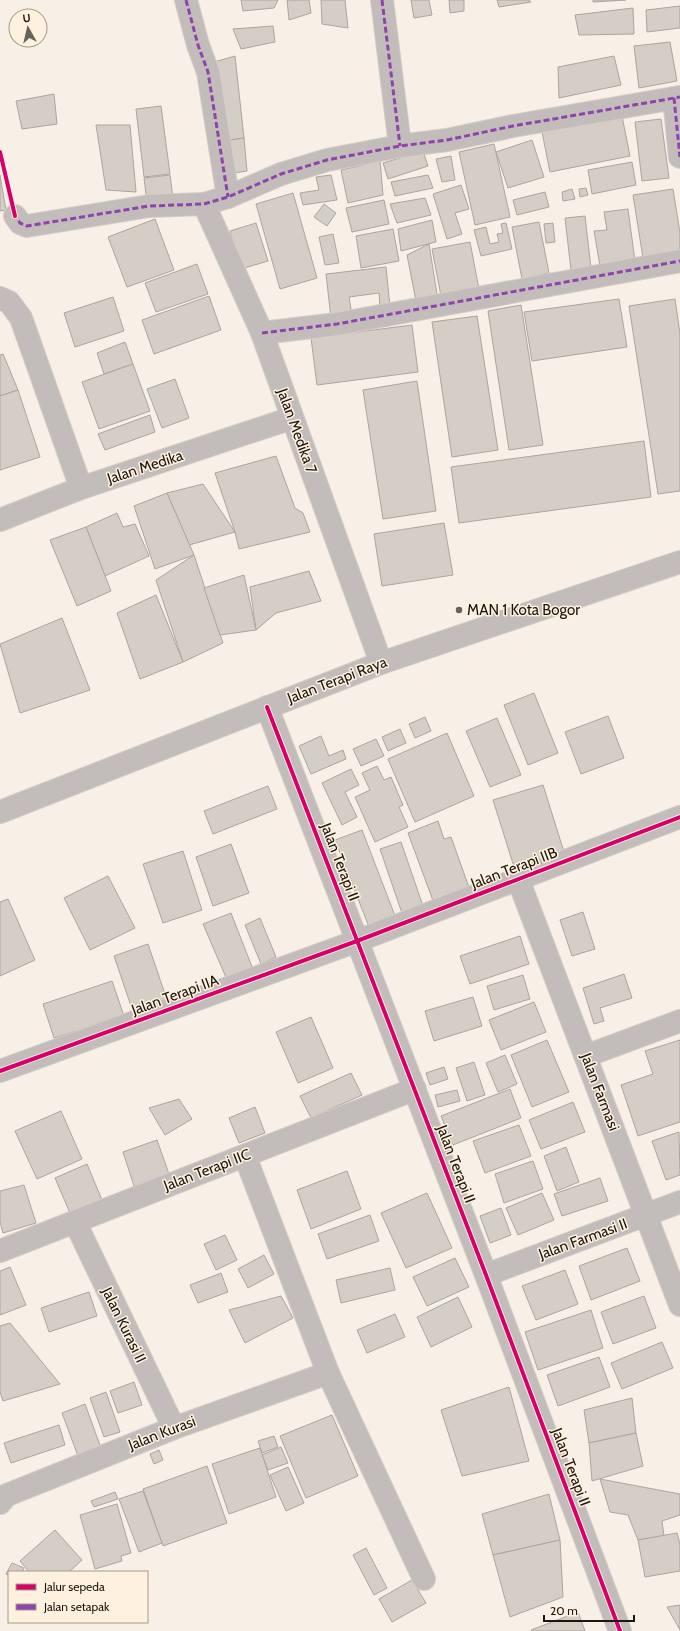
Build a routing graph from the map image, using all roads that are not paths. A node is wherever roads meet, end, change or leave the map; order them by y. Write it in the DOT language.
graph roads {
  1 [pos="186,0"];
  2 [pos="382,0"];
  3 [pos="677,98"];
  4 [pos="400,146"];
  5 [pos="680,157"];
  6 [pos="228,197"];
  7 [pos="204,204"];
  8 [pos="15,216"];
  9 [pos="680,261"];
  10 [pos="0,298"];
  11 [pos="262,333"];
  12 [pos="292,418"];
  13 [pos="81,488"];
  14 [pos="0,520"];
  15 [pos="680,562"];
  16 [pos="381,663"];
  17 [pos="267,707"];
  18 [pos="0,812"];
  19 [pos="680,817"];
  20 [pos="518,879"];
  21 [pos="357,940"];
  22 [pos="680,1021"];
  23 [pos="586,1056"];
  24 [pos="0,1071"];
  25 [pos="415,1090"];
  26 [pos="244,1156"];
  27 [pos="680,1202"];
  28 [pos="646,1216"];
  29 [pos="75,1222"];
  30 [pos="0,1251"];
  31 [pos="486,1275"];
  32 [pos="680,1305"];
  33 [pos="328,1373"];
  34 [pos="174,1428"];
  35 [pos="2,1493"];
  36 [pos="424,1580"];
  37 [pos="620,1631"];
  1 -- 6 [label="street"];
  2 -- 4 [label="street"];
  3 -- 4 [label="street"];
  3 -- 5 [label="street"];
  4 -- 6 [label="street"];
  6 -- 7 [label="street"];
  7 -- 8 [label="street"];
  7 -- 11 [label="street, Jalan Medika 7"];
  9 -- 11 [label="street"];
  10 -- 13 [label="street"];
  11 -- 12 [label="street, Jalan Medika 7"];
  12 -- 13 [label="street, Jalan Medika"];
  12 -- 16 [label="street, Jalan Medika 7"];
  13 -- 14 [label="street, Jalan Medika"];
  15 -- 16 [label="street, Jalan Terapi Raya"];
  16 -- 17 [label="street, Jalan Terapi Raya"];
  17 -- 18 [label="street, Jalan Terapi Raya"];
  17 -- 21 [label="street, Jalan Terapi II"];
  19 -- 20 [label="street, Jalan Terapi IIB"];
  20 -- 21 [label="street, Jalan Terapi IIB"];
  20 -- 23 [label="street, Jalan Farmasi"];
  21 -- 24 [label="street, Jalan Terapi IIA"];
  21 -- 25 [label="street, Jalan Terapi II"];
  22 -- 23 [label="street"];
  23 -- 28 [label="street, Jalan Farmasi"];
  25 -- 26 [label="street, Jalan Terapi IIC"];
  25 -- 31 [label="street, Jalan Terapi II"];
  26 -- 29 [label="street, Jalan Terapi IIC"];
  26 -- 33 [label="street"];
  27 -- 28 [label="street, Jalan Farmasi II"];
  28 -- 31 [label="street, Jalan Farmasi II"];
  28 -- 32 [label="street, Jalan Farmasi"];
  29 -- 30 [label="street, Jalan Terapi IIC"];
  29 -- 34 [label="street, Jalan Kurasi II"];
  31 -- 37 [label="street, Jalan Terapi II"];
  33 -- 34 [label="street, Jalan Kurasi"];
  33 -- 36 [label="street"];
  34 -- 35 [label="street, Jalan Kurasi"];
}
